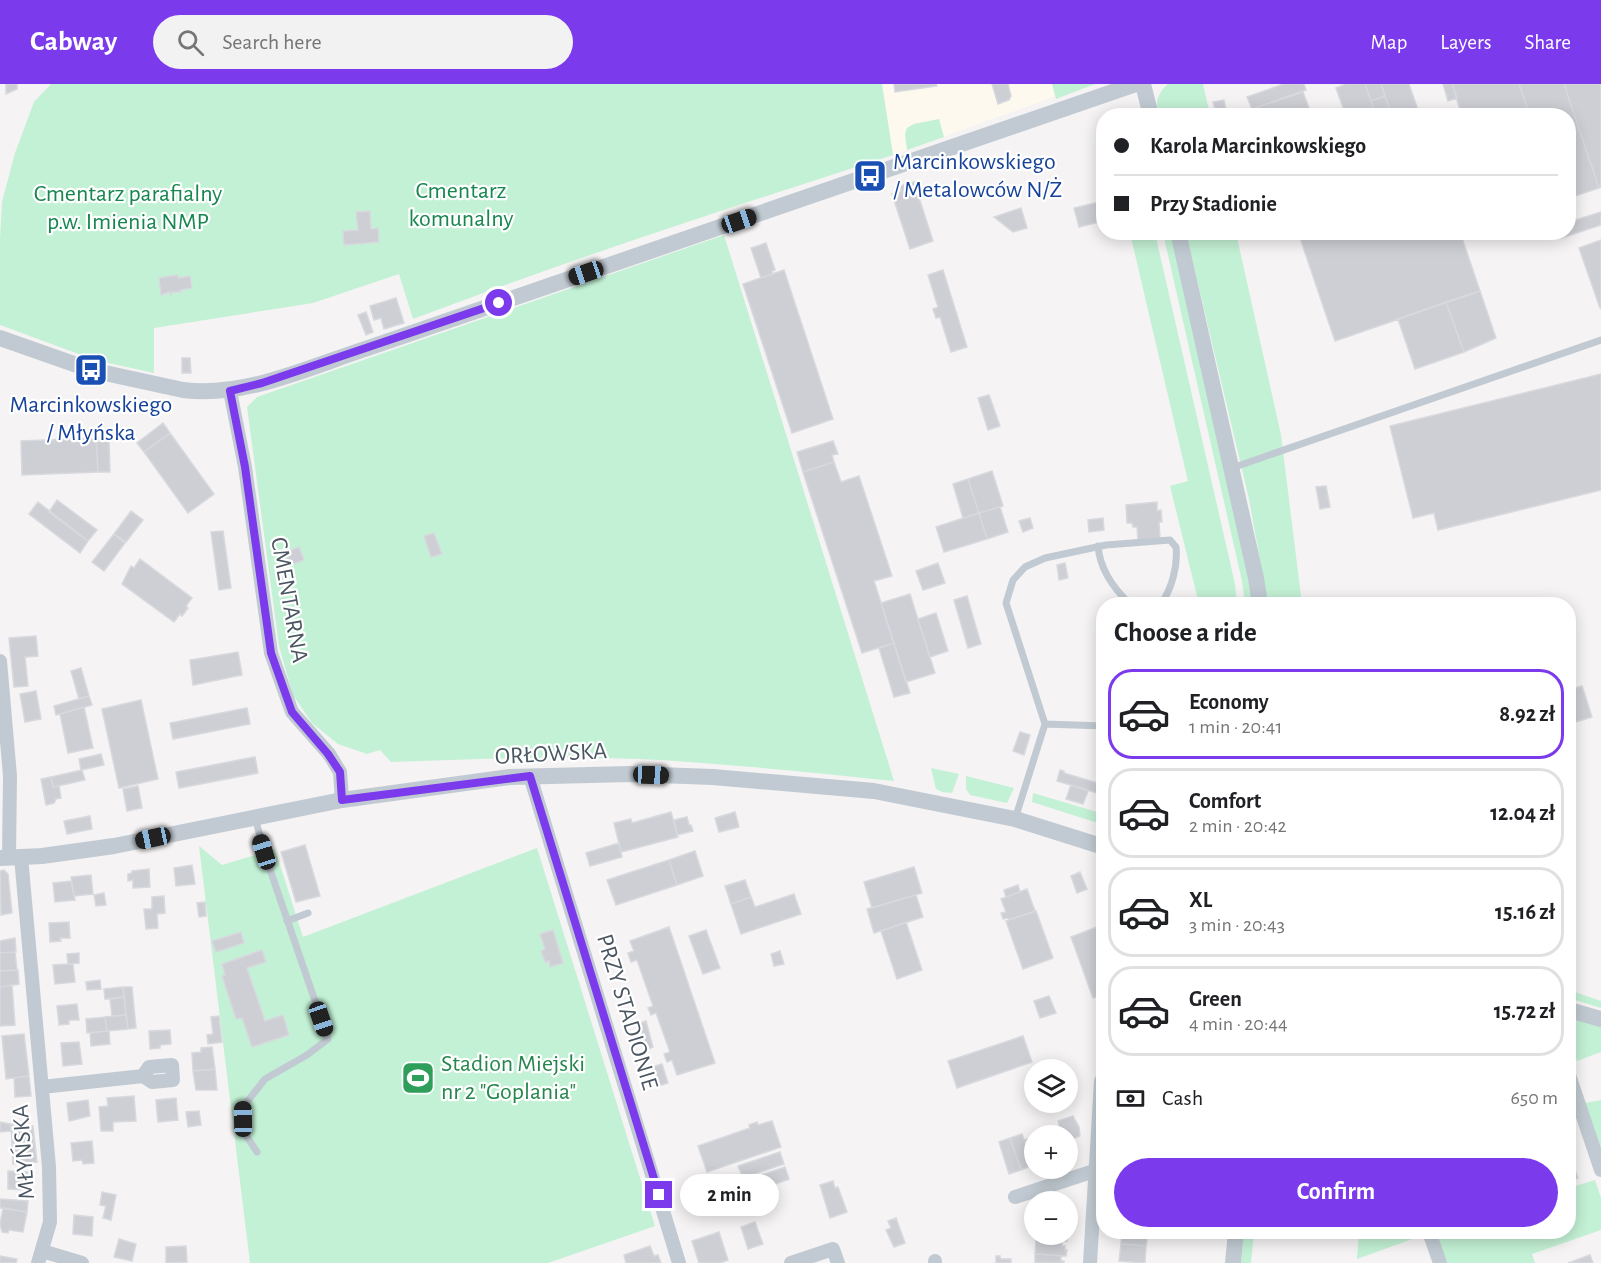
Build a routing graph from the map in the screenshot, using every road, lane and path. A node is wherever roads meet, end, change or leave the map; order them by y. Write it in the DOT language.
graph roads {
  1 [pos="1136,84"];
  2 [pos="1143,84"];
  3 [pos="1149,108"];
  4 [pos="1180,240"];
  5 [pos="0,338"];
  6 [pos="1601,340"];
  7 [pos="230,391"];
  8 [pos="1232,468"];
  9 [pos="1098,546"];
  10 [pos="1122,597"];
  11 [pos="1165,597"];
  12 [pos="1259,597"];
  13 [pos="0,661"];
  14 [pos="1044,724"];
  15 [pos="1096,726"];
  16 [pos="530,776"];
  17 [pos="342,800"];
  18 [pos="255,817"];
  19 [pos="1015,819"];
  20 [pos="1096,844"];
  21 [pos="10,858"];
  22 [pos="308,913"];
  23 [pos="287,921"];
  24 [pos="1576,1012"];
  25 [pos="1601,1019"];
  26 [pos="143,1076"];
  27 [pos="42,1087"];
  28 [pos="1576,1096"];
  29 [pos="258,1152"];
  30 [pos="1096,1170"];
  31 [pos="1601,1170"];
  32 [pos="1096,1183"];
  33 [pos="1015,1197"];
  34 [pos="1235,1239"];
  35 [pos="1431,1239"];
  36 [pos="40,1257"];
  37 [pos="82,1263"];
  38 [pos="679,1263"];
  39 [pos="791,1263"];
  40 [pos="838,1263"];
  41 [pos="1090,1263"];
  42 [pos="1233,1263"];
  43 [pos="1440,1263"];
  1 -- 7 [label="street"];
  2 -- 3 [label="street"];
  4 -- 8 [label="street"];
  5 -- 7 [label="street"];
  6 -- 8 [label="lane"];
  7 -- 17 [label="street, CMENTARNA"];
  8 -- 12 [label="street"];
  9 -- 10 [label="lane"];
  9 -- 11 [label="lane"];
  9 -- 14 [label="lane"];
  13 -- 21 [label="street, MŁYŃSKA"];
  14 -- 15 [label="lane"];
  14 -- 19 [label="lane"];
  16 -- 17 [label="street, ORŁOWSKA"];
  16 -- 19 [label="street, ORŁOWSKA"];
  16 -- 38 [label="street, PRZY STADIONIE"];
  17 -- 18 [label="street, ORŁOWSKA"];
  18 -- 21 [label="street, ORŁOWSKA"];
  18 -- 23 [label="lane"];
  19 -- 20 [label="street, ORŁOWSKA"];
  21 -- 27 [label="street, MŁYŃSKA"];
  22 -- 23 [label="lane"];
  23 -- 29 [label="lane"];
  24 -- 25 [label="street"];
  26 -- 27 [label="street"];
  27 -- 36 [label="street, MŁYŃSKA"];
  28 -- 31 [label="street"];
  30 -- 33 [label="street"];
  32 -- 41 [label="street"];
  34 -- 42 [label="street"];
  35 -- 43 [label="street"];
  36 -- 37 [label="street"];
  39 -- 40 [label="street"];
}
